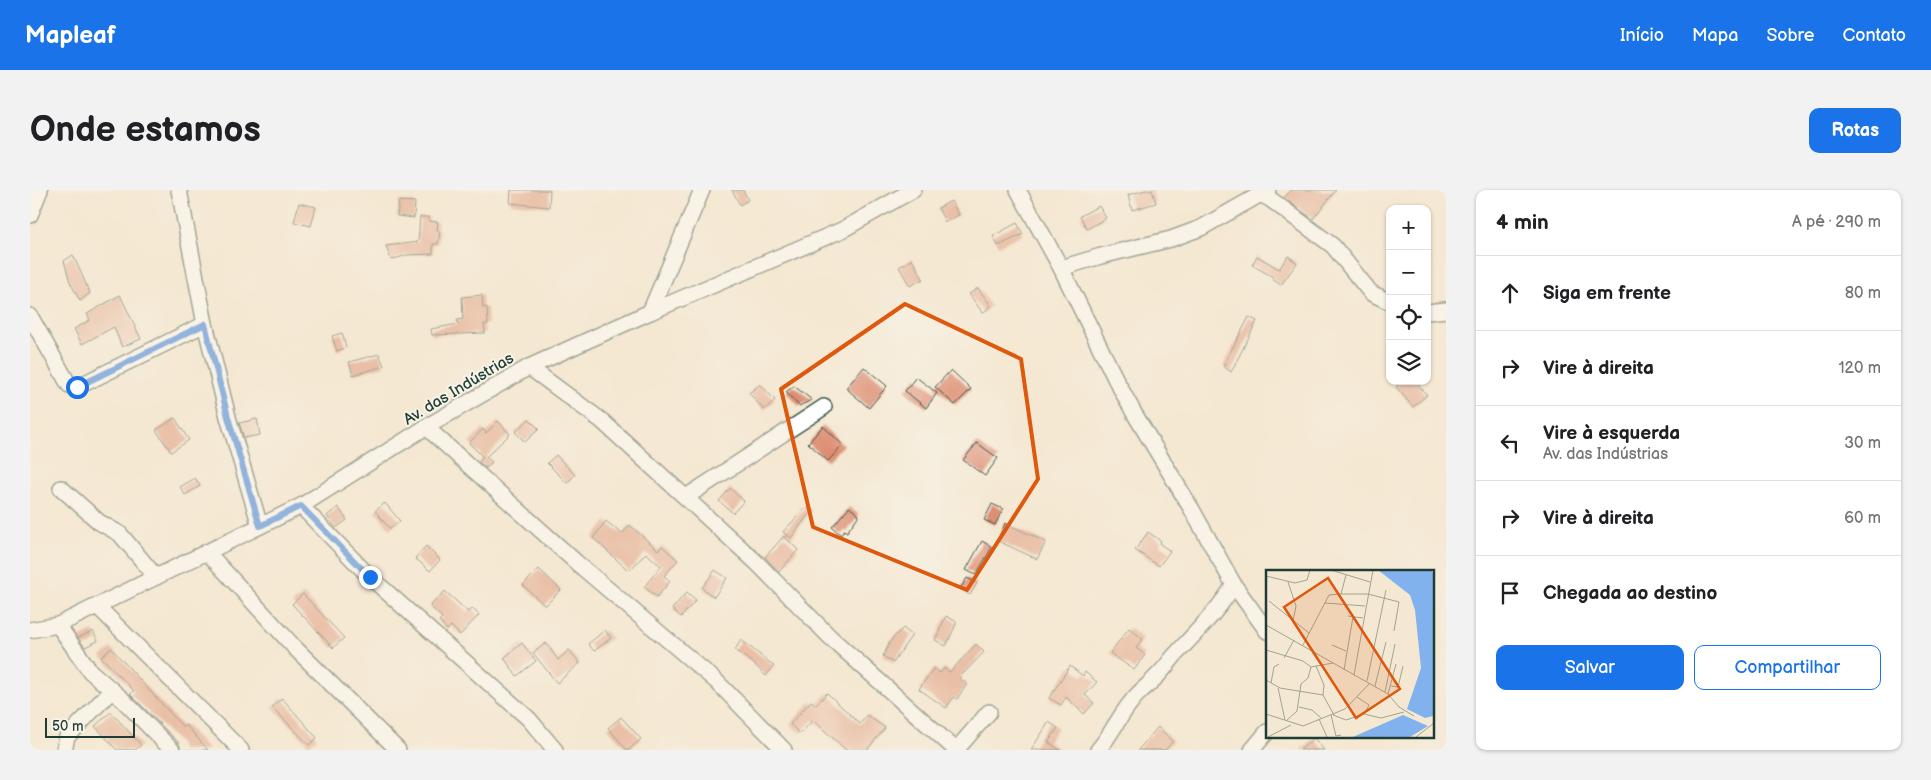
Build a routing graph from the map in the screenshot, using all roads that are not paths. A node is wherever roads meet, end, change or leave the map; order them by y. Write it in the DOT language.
graph roads {
  1 [pos="40,190"];
  2 [pos="179,190"];
  3 [pos="702,190"];
  4 [pos="913,190"];
  5 [pos="1018,190"];
  6 [pos="1265,192"];
  7 [pos="30,213"];
  8 [pos="1061,268"];
  9 [pos="1386,300"];
  10 [pos="1446,310"];
  11 [pos="650,312"];
  12 [pos="1431,312"];
  13 [pos="30,316"];
  14 [pos="205,324"];
  15 [pos="529,367"];
  16 [pos="824,407"];
  17 [pos="426,427"];
  18 [pos="61,488"];
  19 [pos="686,497"];
  20 [pos="301,506"];
  21 [pos="260,526"];
  22 [pos="207,552"];
  23 [pos="156,577"];
  24 [pos="1234,585"];
  25 [pos="97,606"];
  26 [pos="58,625"];
  27 [pos="30,630"];
  28 [pos="1266,630"];
  29 [pos="112,690"];
  30 [pos="989,712"];
  31 [pos="1266,733"];
  32 [pos="64,750"];
  33 [pos="172,750"];
  34 [pos="241,750"];
  35 [pos="398,750"];
  36 [pos="555,750"];
  37 [pos="784,750"];
  38 [pos="956,750"];
  39 [pos="1098,750"];
  40 [pos="1252,750"];
  1 -- 7 [label="street"];
  2 -- 14 [label="street"];
  3 -- 11 [label="street"];
  4 -- 11 [label="street, Av. das Indústrias"];
  5 -- 8 [label="street"];
  6 -- 8 [label="street"];
  6 -- 9 [label="street"];
  8 -- 24 [label="street"];
  10 -- 12 [label="street"];
  11 -- 15 [label="street, Av. das Indústrias"];
  13 -- 14 [label="street"];
  14 -- 21 [label="street"];
  15 -- 17 [label="street, Av. das Indústrias"];
  15 -- 19 [label="street"];
  16 -- 19 [label="street"];
  17 -- 20 [label="street, Av. das Indústrias"];
  17 -- 37 [label="street"];
  18 -- 23 [label="street"];
  19 -- 38 [label="street"];
  20 -- 21 [label="street, Av. das Indústrias"];
  20 -- 36 [label="street"];
  21 -- 22 [label="street, Av. das Indústrias"];
  22 -- 23 [label="street, Av. das Indústrias"];
  22 -- 35 [label="street"];
  23 -- 25 [label="street, Av. das Indústrias"];
  24 -- 28 [label="street"];
  24 -- 39 [label="street"];
  25 -- 26 [label="street, Av. das Indústrias"];
  25 -- 34 [label="street"];
  26 -- 27 [label="street, Av. das Indústrias"];
  26 -- 29 [label="street"];
  29 -- 32 [label="street"];
  29 -- 33 [label="street"];
  30 -- 38 [label="street"];
  31 -- 40 [label="street"];
}
